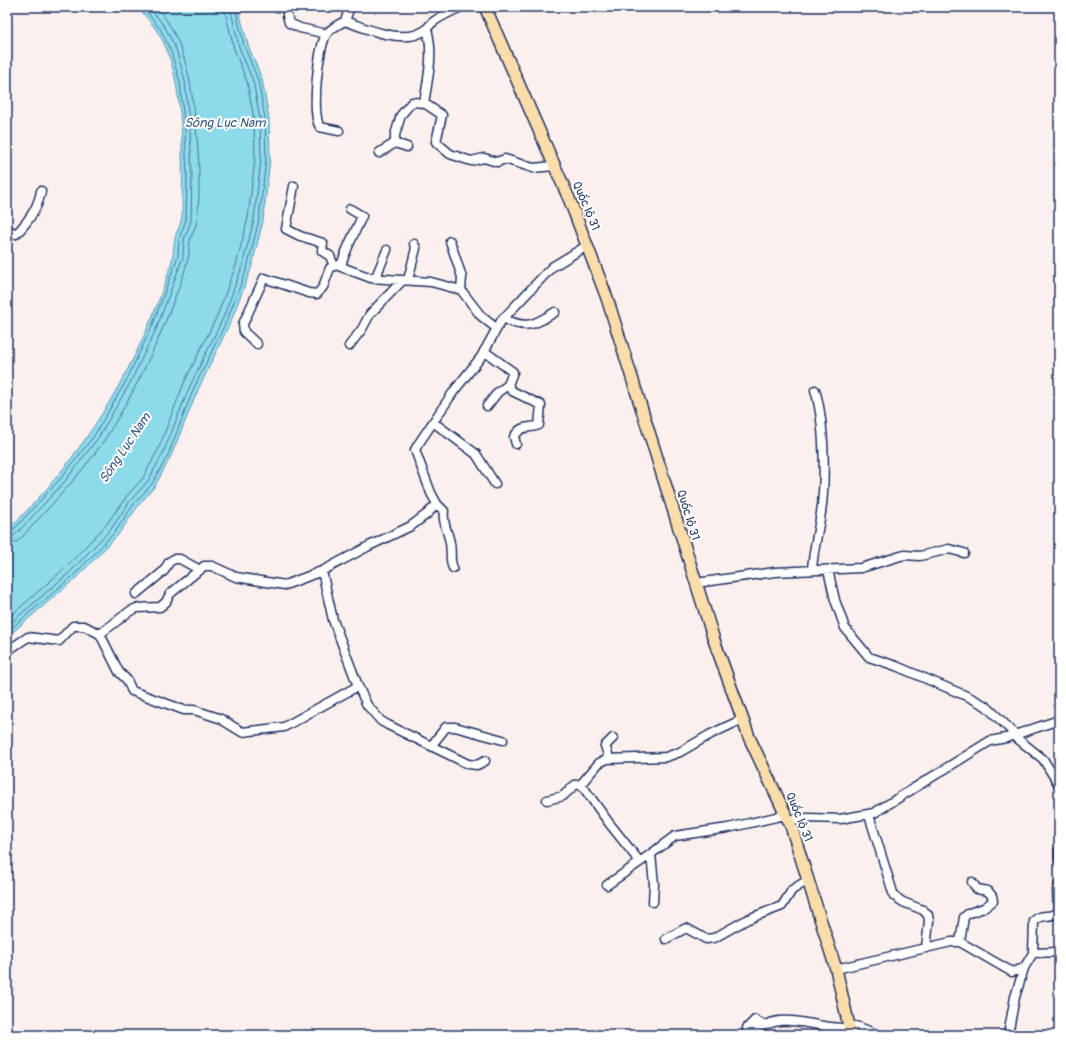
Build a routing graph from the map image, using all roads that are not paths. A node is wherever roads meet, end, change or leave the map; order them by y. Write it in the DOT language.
graph roads {
  1 [pos="287,7"];
  2 [pos="350,7"];
  3 [pos="460,7"];
  4 [pos="485,7"];
  5 [pos="345,21"];
  6 [pos="427,29"];
  7 [pos="327,34"];
  8 [pos="424,103"];
  9 [pos="339,131"];
  10 [pos="395,143"];
  11 [pos="407,147"];
  12 [pos="379,153"];
  13 [pos="554,166"];
  14 [pos="294,186"];
  15 [pos="41,191"];
  16 [pos="350,209"];
  17 [pos="7,229"];
  18 [pos="450,241"];
  19 [pos="414,244"];
  20 [pos="588,245"];
  21 [pos="387,250"];
  22 [pos="338,266"];
  23 [pos="375,278"];
  24 [pos="406,280"];
  25 [pos="461,290"];
  26 [pos="555,312"];
  27 [pos="503,318"];
  28 [pos="496,328"];
  29 [pos="257,344"];
  30 [pos="349,346"];
  31 [pos="484,351"];
  32 [pos="508,385"];
  33 [pos="815,390"];
  34 [pos="487,406"];
  35 [pos="433,422"];
  36 [pos="516,444"];
  37 [pos="495,484"];
  38 [pos="437,504"];
  39 [pos="964,553"];
  40 [pos="453,568"];
  41 [pos="200,570"];
  42 [pos="812,570"];
  43 [pos="828,570"];
  44 [pos="322,571"];
  45 [pos="696,583"];
  46 [pos="136,594"];
  47 [pos="100,634"];
  48 [pos="7,651"];
  49 [pos="358,686"];
  50 [pos="743,719"];
  51 [pos="1059,720"];
  52 [pos="1014,735"];
  53 [pos="613,738"];
  54 [pos="503,740"];
  55 [pos="432,745"];
  56 [pos="606,759"];
  57 [pos="485,761"];
  58 [pos="581,784"];
  59 [pos="1059,785"];
  60 [pos="547,800"];
  61 [pos="869,815"];
  62 [pos="786,817"];
  63 [pos="1059,850"];
  64 [pos="651,854"];
  65 [pos="1059,859"];
  66 [pos="640,862"];
  67 [pos="808,880"];
  68 [pos="972,882"];
  69 [pos="607,885"];
  70 [pos="1059,885"];
  71 [pos="653,902"];
  72 [pos="1058,912"];
  73 [pos="666,939"];
  74 [pos="960,942"];
  75 [pos="926,948"];
  76 [pos="1059,952"];
  77 [pos="1033,953"];
  78 [pos="1024,968"];
  79 [pos="836,969"];
  80 [pos="1012,972"];
  81 [pos="1019,979"];
  82 [pos="850,1029"];
  83 [pos="747,1035"];
  84 [pos="879,1035"];
  85 [pos="1008,1035"];
  1 -- 7 [label="street"];
  2 -- 5 [label="street"];
  3 -- 6 [label="street"];
  4 -- 13 [label="highway, Quốc lộ 31"];
  5 -- 6 [label="street"];
  5 -- 7 [label="street"];
  6 -- 8 [label="street"];
  7 -- 9 [label="street"];
  8 -- 10 [label="street"];
  8 -- 13 [label="street"];
  10 -- 11 [label="street"];
  10 -- 12 [label="street"];
  13 -- 20 [label="highway, Quốc lộ 31"];
  14 -- 22 [label="street"];
  15 -- 17 [label="street"];
  16 -- 22 [label="street"];
  18 -- 25 [label="street"];
  19 -- 24 [label="street"];
  20 -- 27 [label="street"];
  20 -- 45 [label="highway, Quốc lộ 31"];
  21 -- 23 [label="street"];
  22 -- 23 [label="street"];
  22 -- 29 [label="street"];
  23 -- 24 [label="street"];
  24 -- 25 [label="street"];
  24 -- 30 [label="street"];
  25 -- 28 [label="street"];
  26 -- 27 [label="street"];
  27 -- 28 [label="street"];
  28 -- 31 [label="street"];
  31 -- 32 [label="street"];
  31 -- 35 [label="street"];
  32 -- 34 [label="street"];
  32 -- 36 [label="street"];
  33 -- 42 [label="street"];
  35 -- 37 [label="street"];
  35 -- 38 [label="street"];
  38 -- 40 [label="street"];
  38 -- 44 [label="street"];
  39 -- 43 [label="street"];
  41 -- 44 [label="street"];
  41 -- 46 [label="street"];
  41 -- 47 [label="street"];
  42 -- 43 [label="street"];
  42 -- 45 [label="street"];
  43 -- 52 [label="street"];
  44 -- 49 [label="street"];
  45 -- 50 [label="highway, Quốc lộ 31"];
  47 -- 48 [label="street"];
  47 -- 49 [label="street"];
  49 -- 55 [label="street"];
  50 -- 56 [label="street"];
  50 -- 62 [label="highway, Quốc lộ 31"];
  51 -- 52 [label="street"];
  52 -- 59 [label="street"];
  52 -- 61 [label="street"];
  53 -- 56 [label="street"];
  54 -- 55 [label="street"];
  55 -- 57 [label="street"];
  56 -- 58 [label="street"];
  58 -- 60 [label="street"];
  58 -- 66 [label="street"];
  61 -- 62 [label="street"];
  61 -- 75 [label="street"];
  62 -- 64 [label="street"];
  62 -- 67 [label="highway, Quốc lộ 31"];
  63 -- 65 [label="street"];
  64 -- 66 [label="street"];
  64 -- 71 [label="street"];
  66 -- 69 [label="street"];
  67 -- 73 [label="street"];
  67 -- 79 [label="highway, Quốc lộ 31"];
  68 -- 74 [label="street"];
  70 -- 72 [label="street"];
  72 -- 77 [label="street"];
  74 -- 75 [label="street"];
  74 -- 80 [label="street"];
  75 -- 79 [label="street"];
  76 -- 77 [label="street"];
  77 -- 78 [label="street"];
  78 -- 80 [label="street"];
  78 -- 81 [label="street"];
  79 -- 82 [label="highway, Quốc lộ 31"];
  80 -- 81 [label="street"];
  81 -- 85 [label="street"];
  82 -- 83 [label="street"];
  82 -- 84 [label="street"];
}
